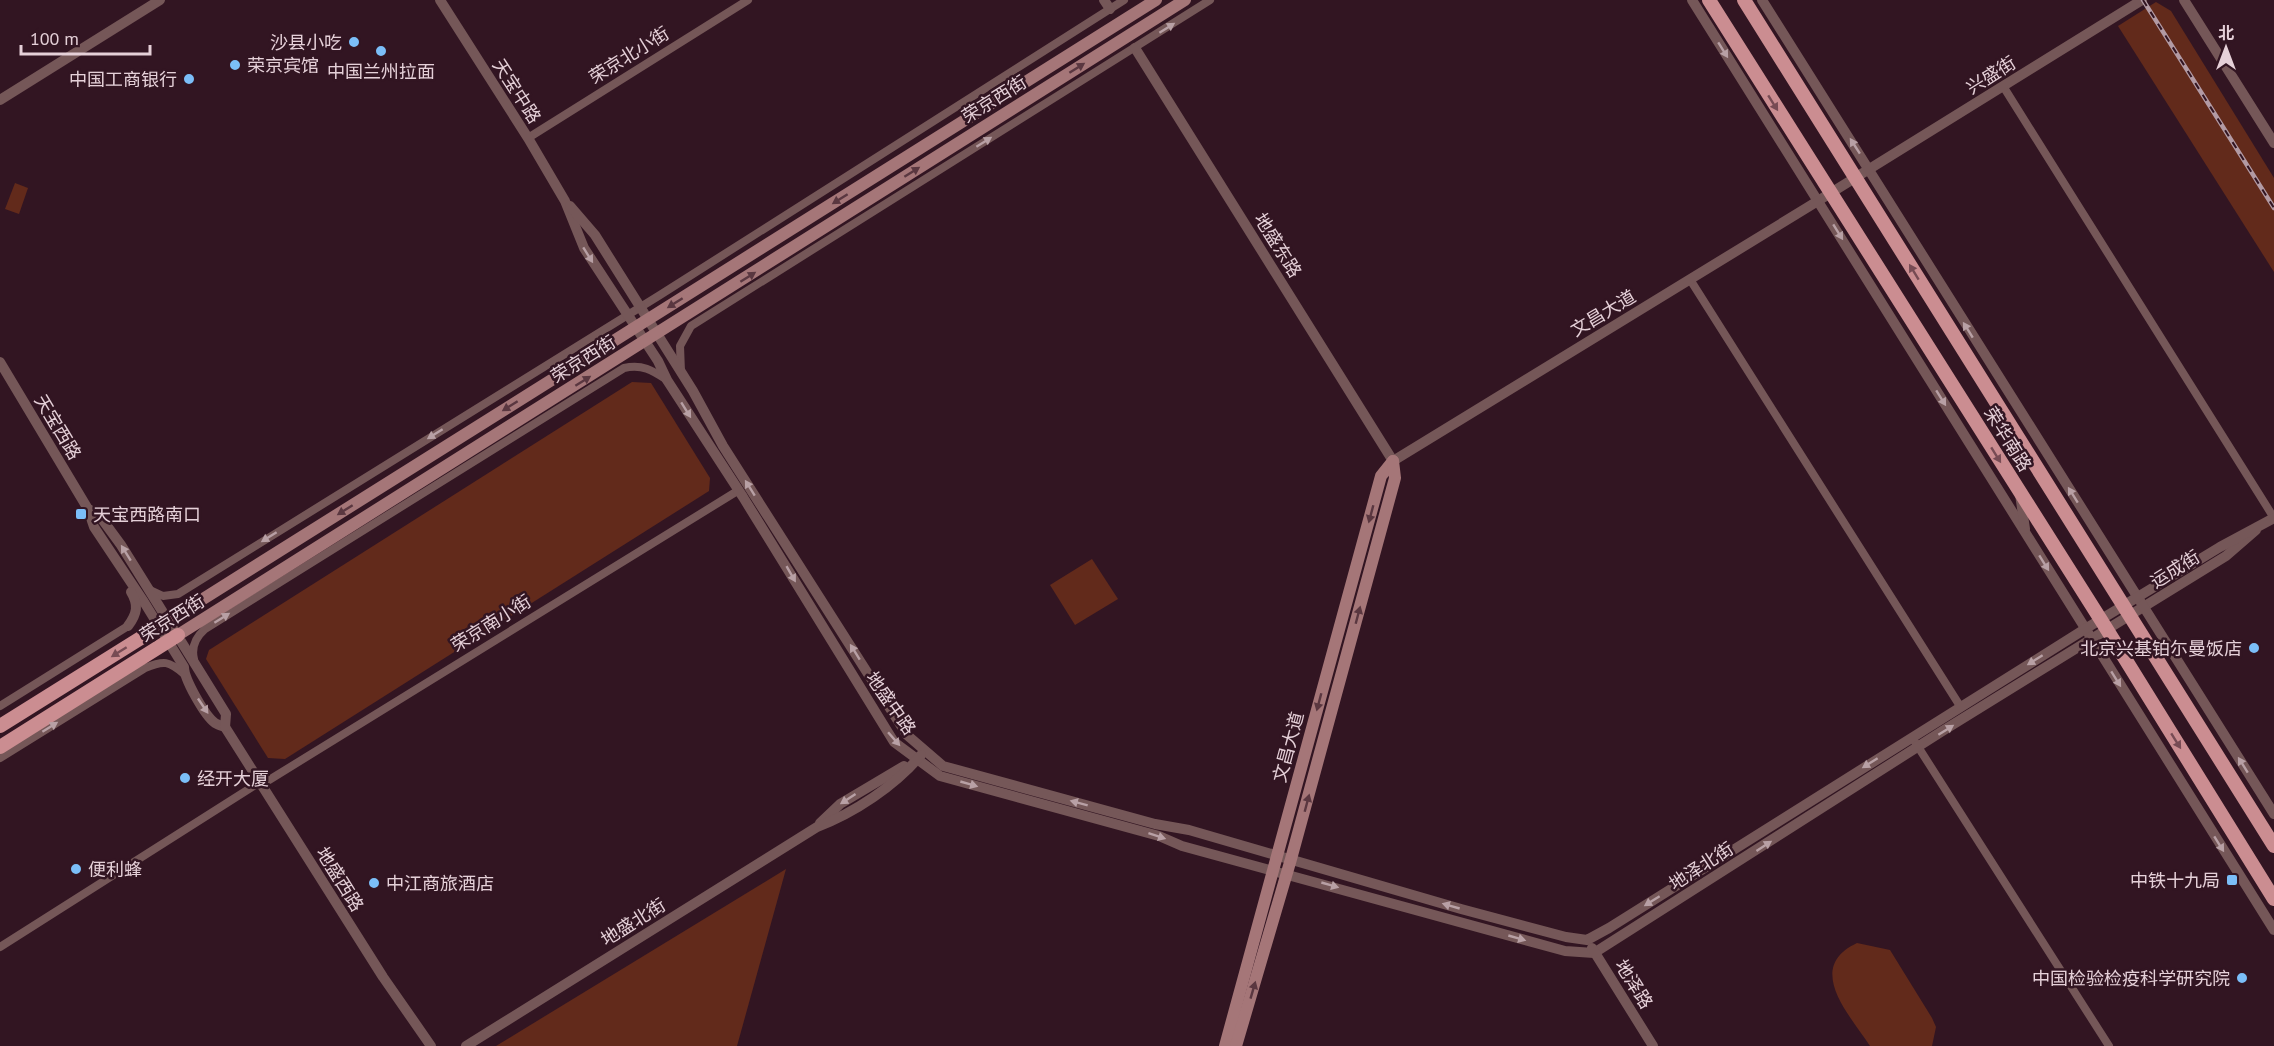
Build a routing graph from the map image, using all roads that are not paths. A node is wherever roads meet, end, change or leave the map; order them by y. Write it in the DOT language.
graph roads {
  1 [pos="160,0"];
  2 [pos="440,0"];
  3 [pos="748,0"];
  4 [pos="1124,0"];
  5 [pos="1156,0"];
  6 [pos="1185,0"];
  7 [pos="1210,0"];
  8 [pos="1692,0"];
  9 [pos="1708,0"];
  10 [pos="1744,0"];
  11 [pos="1762,0"];
  12 [pos="2142,0"];
  13 [pos="2184,0"];
  14 [pos="1107,4"];
  15 [pos="1135,48"];
  16 [pos="1749,64"];
  17 [pos="2003,87"];
  18 [pos="0,100"];
  19 [pos="1756,101"];
  20 [pos="528,138"];
  21 [pos="2274,143"];
  22 [pos="1869,168"];
  23 [pos="1856,176"];
  24 [pos="1824,197"];
  25 [pos="565,201"];
  26 [pos="1934,276"];
  27 [pos="1691,281"];
  28 [pos="640,307"];
  29 [pos="627,315"];
  30 [pos="1942,318"];
  31 [pos="648,320"];
  32 [pos="636,328"];
  33 [pos="658,334"];
  34 [pos="645,342"];
  35 [pos="0,362"];
  36 [pos="681,372"];
  37 [pos="667,380"];
  38 [pos="1393,460"];
  39 [pos="739,490"];
  40 [pos="2019,491"];
  41 [pos="88,509"];
  42 [pos="2274,518"];
  43 [pos="2256,530"];
  44 [pos="2026,534"];
  45 [pos="117,562"];
  46 [pos="148,588"];
  47 [pos="2138,597"];
  48 [pos="2144,608"];
  49 [pos="2126,611"];
  50 [pos="164,624"];
  51 [pos="2104,625"];
  52 [pos="128,626"];
  53 [pos="2085,629"];
  54 [pos="173,638"];
  55 [pos="2092,639"];
  56 [pos="195,662"];
  57 [pos="184,674"];
  58 [pos="0,706"];
  59 [pos="1960,706"];
  60 [pos="2207,707"];
  61 [pos="0,726"];
  62 [pos="225,727"];
  63 [pos="1912,737"];
  64 [pos="2210,743"];
  65 [pos="0,747"];
  66 [pos="1918,747"];
  67 [pos="925,750"];
  68 [pos="0,758"];
  69 [pos="917,759"];
  70 [pos="260,783"];
  71 [pos="2274,814"];
  72 [pos="2274,846"];
  73 [pos="1277,856"];
  74 [pos="1291,859"];
  75 [pos="1273,870"];
  76 [pos="1287,873"];
  77 [pos="2274,899"];
  78 [pos="2274,930"];
  79 [pos="1587,940"];
  80 [pos="0,947"];
  81 [pos="1594,953"];
  82 [pos="431,1046"];
  83 [pos="466,1046"];
  84 [pos="1225,1046"];
  85 [pos="1236,1046"];
  86 [pos="1653,1046"];
  87 [pos="2109,1046"];
  1 -- 18 [label="street"];
  2 -- 20 [label="street, 天宝中路"];
  3 -- 20 [label="street, 荣京北小街"];
  4 -- 14 [label="street"];
  5 -- 31 [label="main road, 荣京西街, one-way"];
  33 -- 6 [label="main road, 荣京西街, one-way"];
  15 -- 7 [label="street, one-way"];
  8 -- 19 [label="street, one-way"];
  9 -- 16 [label="main road, 荣华南路"];
  10 -- 23 [label="main road, 荣华南路"];
  22 -- 11 [label="street, one-way"];
  12 -- 17 [label="street, 兴盛街"];
  13 -- 21 [label="street"];
  14 -- 28 [label="street"];
  36 -- 15 [label="street, one-way"];
  15 -- 38 [label="street, 地盛东路"];
  16 -- 19 [label="street"];
  16 -- 24 [label="main road, 荣华南路, one-way"];
  17 -- 22 [label="street, 兴盛街"];
  17 -- 42 [label="street"];
  19 -- 24 [label="street"];
  20 -- 25 [label="street, 天宝中路"];
  22 -- 23 [label="street, 兴盛街"];
  22 -- 26 [label="street"];
  23 -- 24 [label="street, 兴盛街"];
  30 -- 23 [label="main road, 荣华南路, one-way"];
  24 -- 27 [label="street, 文昌大道"];
  24 -- 40 [label="main road, 荣华南路, one-way"];
  24 -- 44 [label="street, one-way"];
  25 -- 28 [label="street, 天宝中路"];
  25 -- 29 [label="street, 天宝中路, one-way"];
  26 -- 30 [label="street"];
  47 -- 26 [label="street, one-way"];
  27 -- 38 [label="street, 文昌大道"];
  27 -- 59 [label="street"];
  28 -- 29 [label="street"];
  28 -- 31 [label="street, 天宝中路"];
  29 -- 32 [label="street, 天宝中路"];
  29 -- 46 [label="street, one-way"];
  30 -- 49 [label="main road, 荣华南路"];
  31 -- 32 [label="main road, 荣京西街"];
  31 -- 33 [label="street, 天宝中路"];
  32 -- 34 [label="street, 天宝中路"];
  32 -- 50 [label="main road, 荣京西街, one-way"];
  33 -- 34 [label="main road, 荣京西街"];
  33 -- 36 [label="street, 地盛中路"];
  34 -- 37 [label="street, 地盛中路"];
  54 -- 34 [label="main road, 荣京西街, one-way"];
  35 -- 41 [label="street, 天宝西路"];
  67 -- 36 [label="street, 地盛中路, one-way"];
  37 -- 39 [label="street, 地盛中路, one-way"];
  56 -- 37 [label="street, one-way"];
  38 -- 73 [label="main road, 文昌大道, one-way"];
  74 -- 38 [label="main road, 文昌大道, one-way"];
  39 -- 69 [label="street, 地盛中路, one-way"];
  39 -- 70 [label="street, 荣京南小街"];
  40 -- 44 [label="street"];
  40 -- 51 [label="main road, 荣华南路"];
  41 -- 45 [label="street, 天宝西路"];
  46 -- 41 [label="street, 天宝西路, one-way"];
  42 -- 43 [label="street, 运成街"];
  43 -- 47 [label="street, 运成街"];
  43 -- 48 [label="street, 运成街"];
  44 -- 53 [label="street, one-way"];
  45 -- 50 [label="street, 天宝西路"];
  45 -- 52 [label="street"];
  46 -- 50 [label="street, 天宝西路"];
  47 -- 48 [label="street"];
  47 -- 49 [label="street, 运成街"];
  48 -- 49 [label="street, 运成街"];
  48 -- 60 [label="street"];
  49 -- 51 [label="street, 运成街"];
  49 -- 64 [label="main road, 荣华南路"];
  50 -- 54 [label="street"];
  50 -- 61 [label="main road, 荣京西街, one-way"];
  51 -- 53 [label="street, 地泽北街"];
  51 -- 55 [label="street, 地泽北街"];
  51 -- 77 [label="main road, 荣华南路, one-way"];
  52 -- 58 [label="street"];
  53 -- 55 [label="street"];
  53 -- 59 [label="street, 地泽北街, one-way"];
  54 -- 56 [label="street, 地盛西路"];
  54 -- 57 [label="street, 地盛西路"];
  54 -- 65 [label="main road, 荣京西街"];
  66 -- 55 [label="street, 地泽北街, one-way"];
  55 -- 78 [label="street, one-way"];
  56 -- 62 [label="street, 地盛西路"];
  57 -- 62 [label="street, 地盛西路, one-way"];
  68 -- 57 [label="street, one-way"];
  59 -- 63 [label="street, 地泽北街"];
  60 -- 64 [label="street"];
  71 -- 60 [label="street, one-way"];
  62 -- 70 [label="street, 地盛西路"];
  63 -- 66 [label="street"];
  63 -- 79 [label="street, 地泽北街, one-way"];
  64 -- 72 [label="main road, 荣华南路"];
  81 -- 66 [label="street, 地泽北街, one-way"];
  66 -- 87 [label="street"];
  67 -- 69 [label="street"];
  73 -- 67 [label="street, 地盛中路, one-way"];
  69 -- 75 [label="street, 地盛中路, one-way"];
  69 -- 83 [label="street, 地盛北街"];
  70 -- 80 [label="street, 荣京南小街"];
  70 -- 82 [label="street, 地盛西路"];
  73 -- 74 [label="street, 地盛中路"];
  73 -- 75 [label="main road, 文昌大道"];
  74 -- 76 [label="main road, 文昌大道"];
  79 -- 74 [label="street, one-way"];
  75 -- 76 [label="street"];
  75 -- 84 [label="main road, 文昌大道"];
  76 -- 81 [label="street, one-way"];
  85 -- 76 [label="main road, 文昌大道, one-way"];
  79 -- 81 [label="street, 地泽路"];
  81 -- 86 [label="street, 地泽路"];
}
